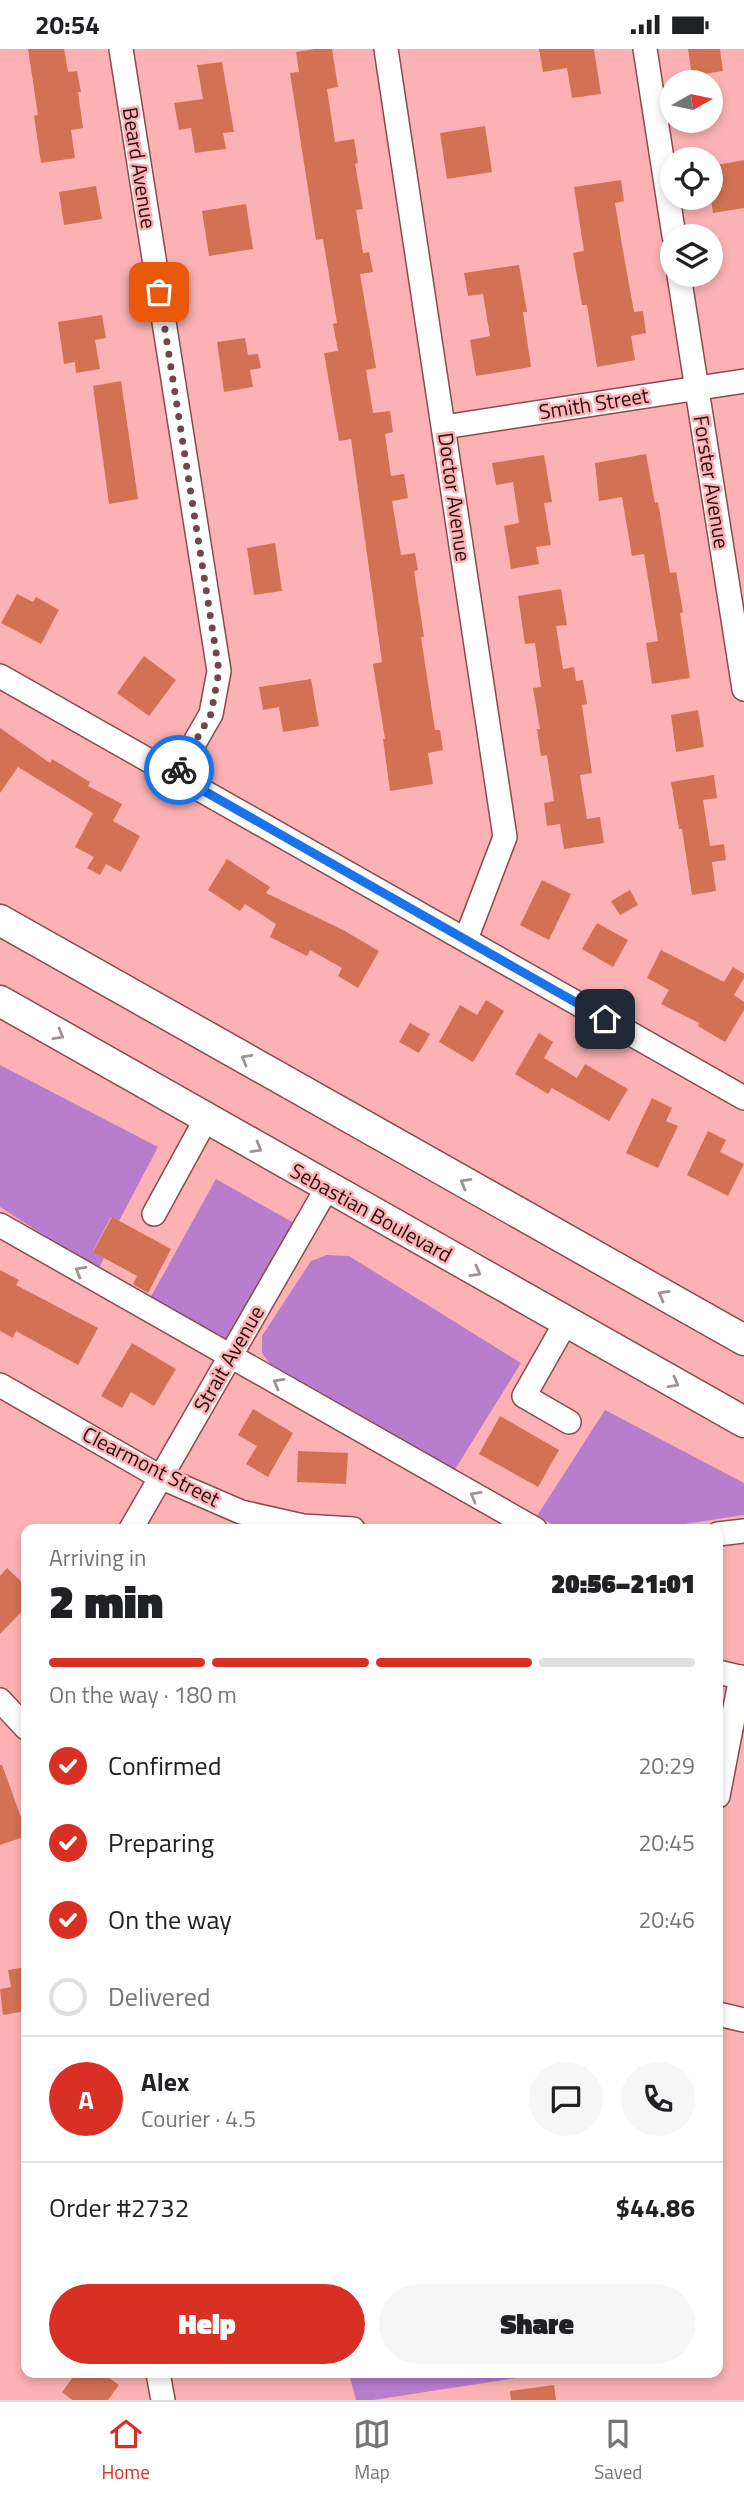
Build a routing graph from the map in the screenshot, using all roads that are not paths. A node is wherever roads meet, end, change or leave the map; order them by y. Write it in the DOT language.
graph roads {
  1 [pos="121,49"];
  2 [pos="386,49"];
  3 [pos="645,49"];
  4 [pos="672,224"];
  5 [pos="681,287"];
  6 [pos="744,381"];
  7 [pos="696,388"];
  8 [pos="444,427"];
  9 [pos="0,676"];
  10 [pos="744,689"];
  11 [pos="176,775"];
  12 [pos="0,920"];
  13 [pos="466,939"];
  14 [pos="0,1001"];
  15 [pos="744,1098"];
  16 [pos="206,1118"];
  17 [pos="327,1188"];
  18 [pos="154,1214"];
  19 [pos="0,1225"];
  20 [pos="566,1322"];
  21 [pos="744,1340"];
  22 [pos="230,1356"];
  23 [pos="0,1385"];
  24 [pos="569,1422"];
  25 [pos="744,1422"];
  26 [pos="160,1477"];
  27 [pos="134,1524"];
  28 [pos="294,1524"];
  29 [pos="526,1524"];
  30 [pos="744,1531"];
  31 [pos="723,1533"];
  32 [pos="723,1673"];
  33 [pos="743,1677"];
  34 [pos="0,1700"];
  35 [pos="21,1719"];
  36 [pos="723,1772"];
  37 [pos="723,2015"];
  38 [pos="744,2020"];
  39 [pos="159,2378"];
  40 [pos="163,2400"];
  1 -- 11 [label="street, Beard Avenue"];
  2 -- 8 [label="street, Doctor Avenue"];
  3 -- 4 [label="street"];
  5 -- 7 [label="street, Forster Avenue"];
  6 -- 7 [label="street, Smith Street"];
  7 -- 8 [label="street, Smith Street"];
  7 -- 10 [label="street, Forster Avenue"];
  8 -- 13 [label="street, Doctor Avenue"];
  9 -- 11 [label="street"];
  11 -- 13 [label="street"];
  21 -- 12 [label="main road, one-way"];
  13 -- 15 [label="street"];
  14 -- 16 [label="main road, Sebastian Boulevard, one-way"];
  16 -- 17 [label="main road, Sebastian Boulevard, one-way"];
  16 -- 18 [label="street"];
  17 -- 20 [label="main road, Sebastian Boulevard, one-way"];
  17 -- 22 [label="street, Strait Avenue"];
  22 -- 19 [label="street, one-way"];
  20 -- 24 [label="street"];
  20 -- 25 [label="main road, Sebastian Boulevard, one-way"];
  22 -- 26 [label="street, Strait Avenue"];
  29 -- 22 [label="street, one-way"];
  23 -- 26 [label="street, Clearmont Street"];
  26 -- 27 [label="street, Strait Avenue"];
  26 -- 28 [label="street, Clearmont Street"];
  30 -- 31 [label="street"];
  32 -- 33 [label="street"];
  33 -- 36 [label="street"];
  34 -- 35 [label="street"];
  37 -- 38 [label="street"];
  39 -- 40 [label="street"];
}
